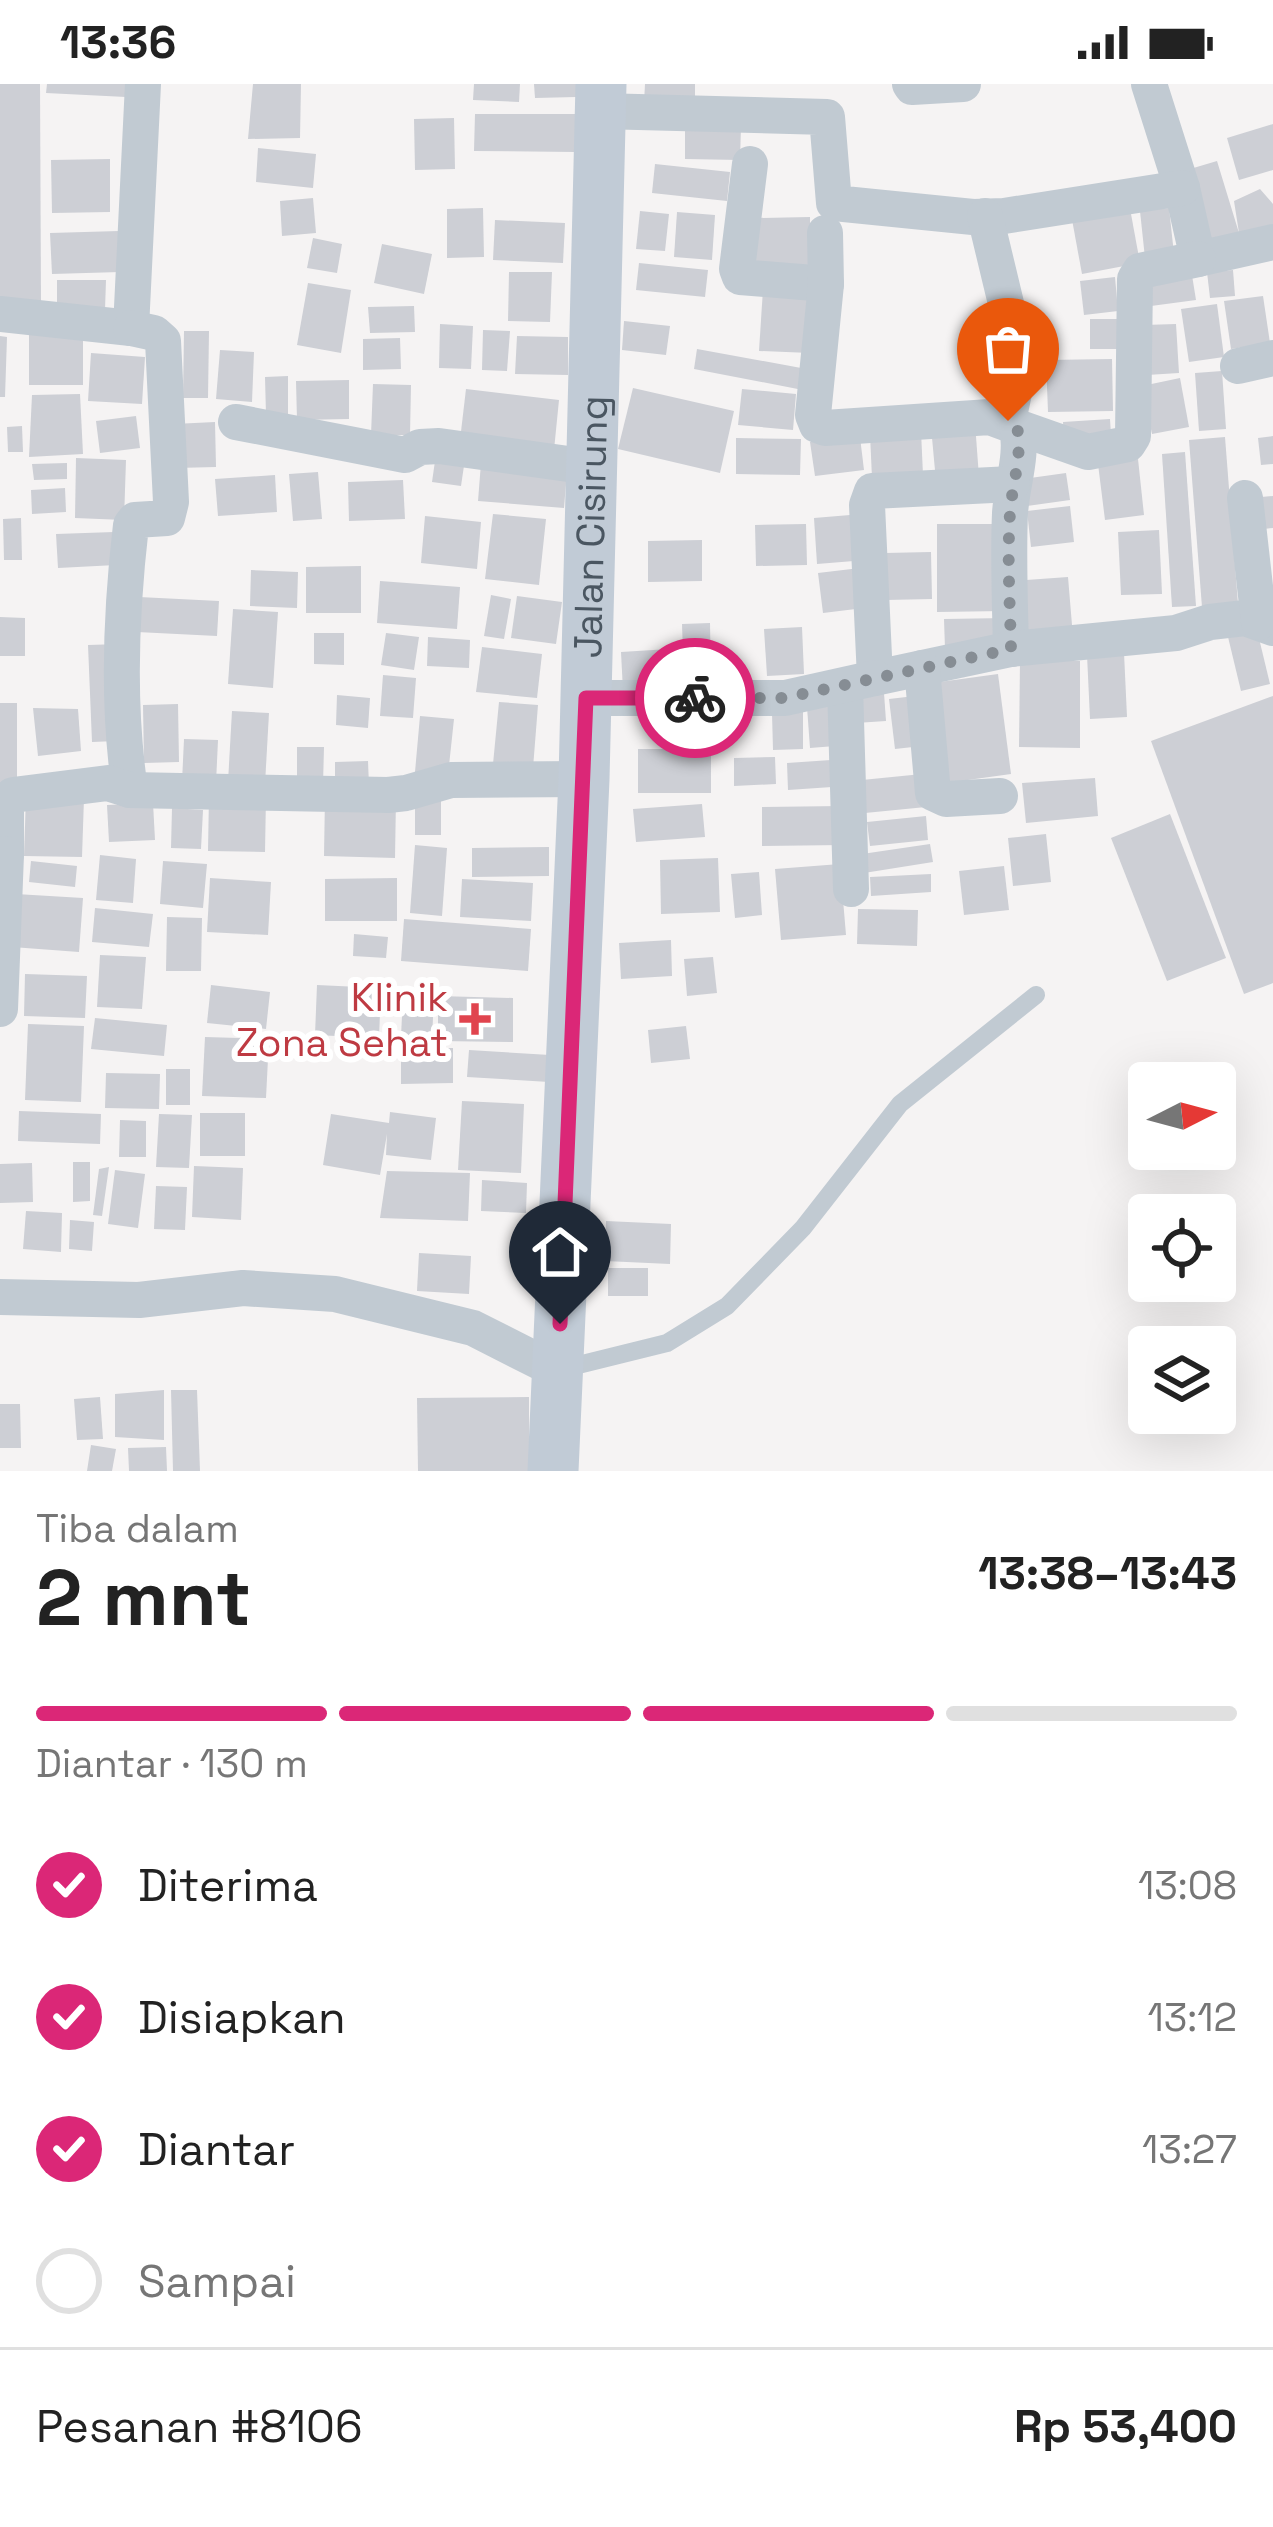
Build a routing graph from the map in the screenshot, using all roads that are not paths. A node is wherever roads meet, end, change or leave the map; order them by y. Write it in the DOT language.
graph roads {
  1 [pos="142,84"];
  2 [pos="910,84"];
  3 [pos="963,84"];
  4 [pos="1149,84"];
  5 [pos="600,98"];
  6 [pos="750,164"];
  7 [pos="1182,188"];
  8 [pos="986,216"];
  9 [pos="825,232"];
  10 [pos="1273,242"];
  11 [pos="1198,259"];
  12 [pos="826,284"];
  13 [pos="0,314"];
  14 [pos="131,328"];
  15 [pos="236,422"];
  16 [pos="1013,424"];
  17 [pos="590,467"];
  18 [pos="1012,484"];
  19 [pos="1246,497"];
  20 [pos="1266,625"];
  21 [pos="1011,649"];
  22 [pos="922,668"];
  23 [pos="860,682"];
  24 [pos="586,698"];
  25 [pos="584,778"];
  26 [pos="130,790"];
  27 [pos="1000,796"];
  28 [pos="3,856"];
  29 [pos="851,889"];
  30 [pos="1036,995"];
  31 [pos="0,1009"];
  32 [pos="0,1297"];
  33 [pos="556,1370"];
  34 [pos="553,1471"];
  1 -- 14 [label="street"];
  2 -- 3 [label="street"];
  4 -- 7 [label="street"];
  5 -- 8 [label="street"];
  5 -- 17 [label="main road, Jalan Cisirung"];
  6 -- 12 [label="street"];
  7 -- 8 [label="street"];
  7 -- 11 [label="street"];
  8 -- 16 [label="street"];
  9 -- 12 [label="street"];
  10 -- 11 [label="street"];
  11 -- 16 [label="street"];
  12 -- 16 [label="street"];
  13 -- 14 [label="street"];
  14 -- 26 [label="street"];
  15 -- 17 [label="street"];
  16 -- 18 [label="street"];
  17 -- 24 [label="main road, Jalan Cisirung"];
  18 -- 21 [label="street"];
  18 -- 23 [label="street"];
  19 -- 20 [label="street"];
  20 -- 21 [label="street"];
  21 -- 22 [label="street"];
  22 -- 23 [label="street"];
  22 -- 27 [label="street"];
  23 -- 24 [label="street"];
  23 -- 29 [label="street"];
  24 -- 25 [label="main road, Jalan Cisirung"];
  25 -- 26 [label="street"];
  25 -- 33 [label="main road, Jalan Cisirung"];
  26 -- 28 [label="street"];
  28 -- 31 [label="street"];
  30 -- 33 [label="lane"];
  32 -- 33 [label="street"];
  33 -- 34 [label="main road, Jalan Cisirung"];
}
